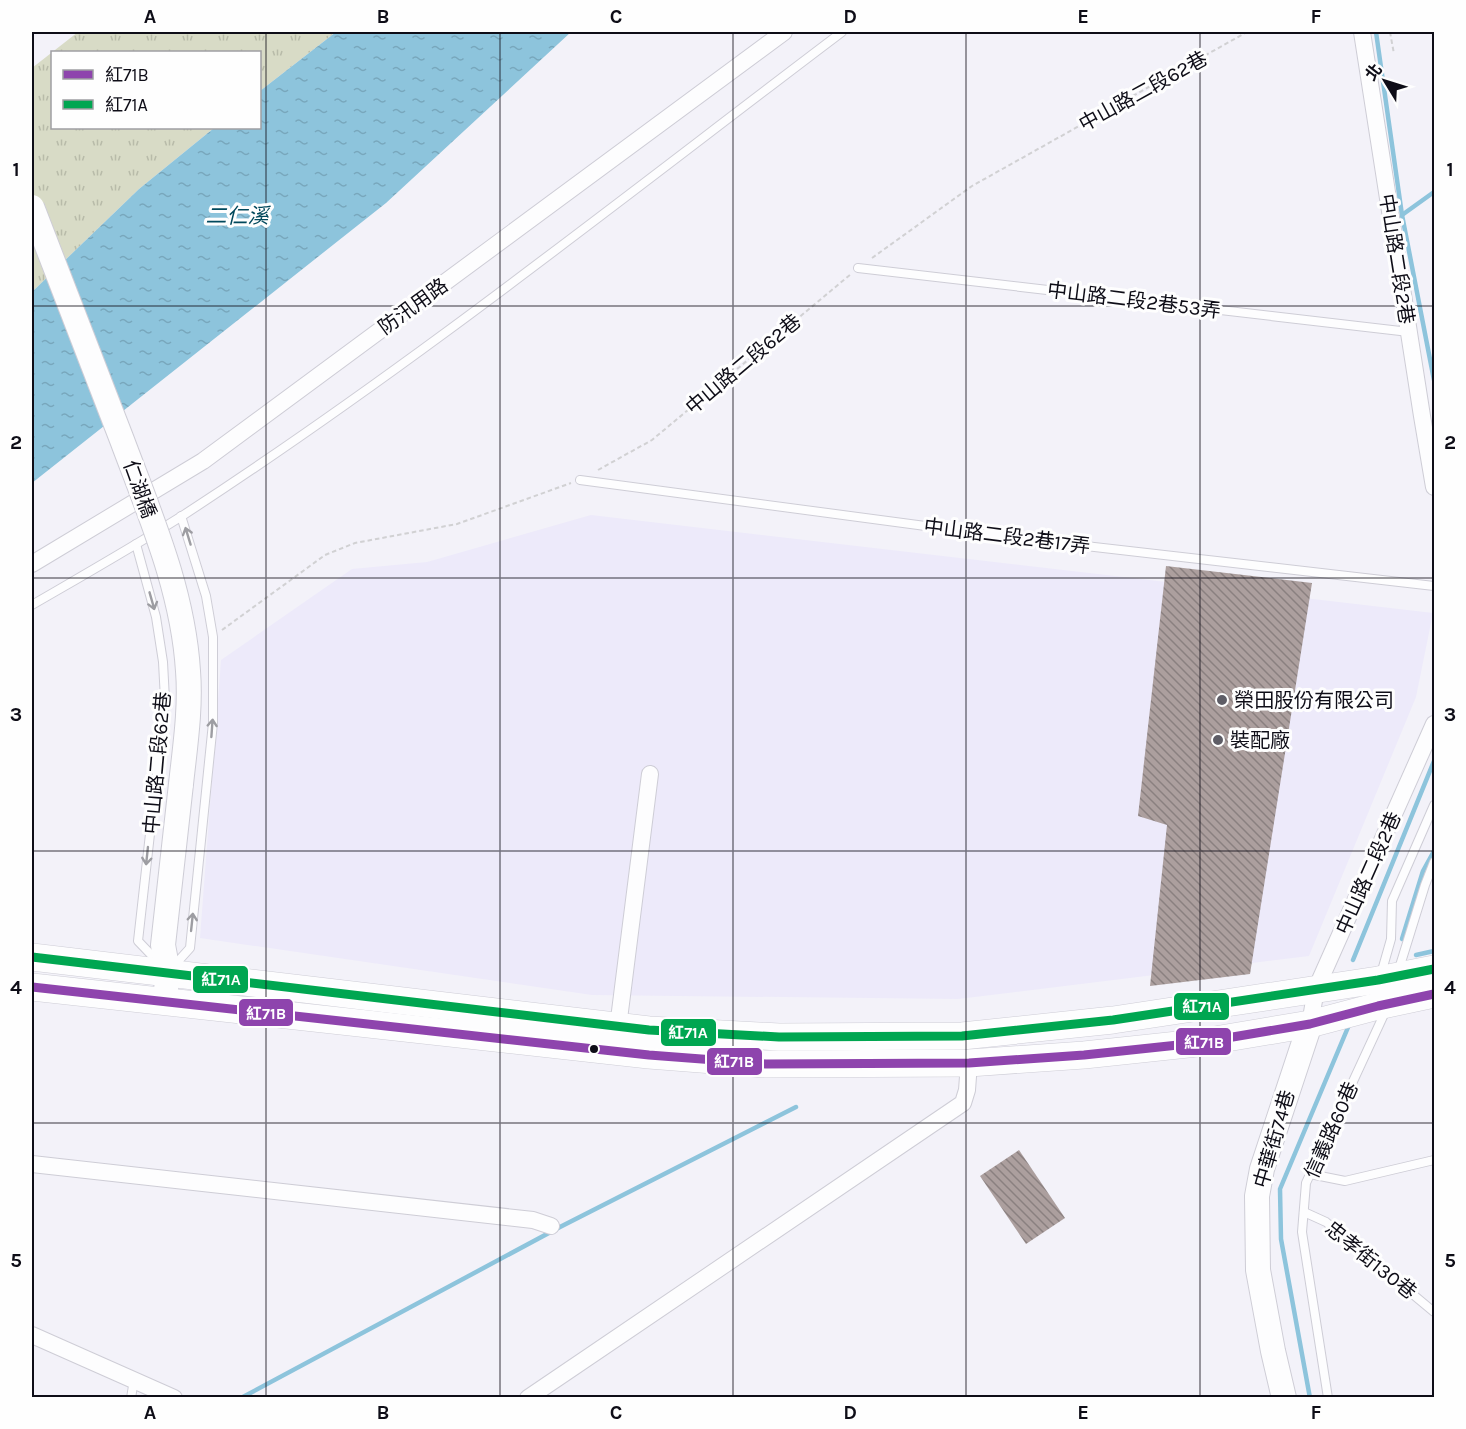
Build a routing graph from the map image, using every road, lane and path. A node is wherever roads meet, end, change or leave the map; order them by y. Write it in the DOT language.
graph roads {
  1 [pos="784,32"];
  2 [pos="842,32"];
  3 [pos="1246,32"];
  4 [pos="1362,32"];
  5 [pos="1390,32"];
  6 [pos="1394,54"];
  7 [pos="32,207"];
  8 [pos="858,268"];
  9 [pos="1409,332"];
  10 [pos="580,480"];
  11 [pos="1434,487"];
  12 [pos="181,516"];
  13 [pos="136,544"];
  14 [pos="32,564"];
  15 [pos="1434,586"];
  16 [pos="32,605"];
  17 [pos="213,637"];
  18 [pos="1434,724"];
  19 [pos="650,774"];
  20 [pos="181,784"];
  21 [pos="1434,805"];
  22 [pos="1434,862"];
  23 [pos="32,957"];
  24 [pos="1434,969"];
  25 [pos="168,972"];
  26 [pos="32,987"];
  27 [pos="1322,988"];
  28 [pos="1388,991"];
  29 [pos="1434,994"];
  30 [pos="164,1003"];
  31 [pos="1320,1021"];
  32 [pos="618,1027"];
  33 [pos="969,1063"];
  34 [pos="1434,1160"];
  35 [pos="32,1164"];
  36 [pos="1310,1174"];
  37 [pos="1304,1212"];
  38 [pos="550,1226"];
  39 [pos="1434,1312"];
  40 [pos="32,1335"];
  41 [pos="135,1379"];
  42 [pos="131,1398"];
  43 [pos="174,1398"];
  44 [pos="528,1398"];
  45 [pos="1284,1398"];
  46 [pos="1328,1398"];
  1 -- 14 [label="street, 防汛用路"];
  2 -- 12 [label="lane"];
  3 -- 8 [label="path, 中山路二段62巷"];
  4 -- 9 [label="street, 中山路二段2巷"];
  5 -- 6 [label="path"];
  7 -- 20 [label="street, 仁湖橋, bridge"];
  8 -- 9 [label="lane, 中山路二段2巷53弄"];
  8 -- 10 [label="path, 中山路二段62巷"];
  9 -- 11 [label="street, 中山路二段2巷"];
  10 -- 15 [label="lane, 中山路二段2巷17弄"];
  10 -- 17 [label="path, 中山路二段62巷"];
  12 -- 13 [label="lane"];
  17 -- 12 [label="lane, one-way"];
  13 -- 16 [label="lane"];
  13 -- 25 [label="lane, 中山路二段62巷, one-way"];
  25 -- 17 [label="lane, one-way"];
  18 -- 27 [label="street, 中山路二段2巷"];
  19 -- 32 [label="street"];
  20 -- 25 [label="street, 中山路二段62巷"];
  21 -- 28 [label="lane"];
  22 -- 28 [label="lane"];
  23 -- 25 [label="main road"];
  24 -- 28 [label="main road"];
  25 -- 30 [label="street, 中山路二段62巷"];
  25 -- 32 [label="main road"];
  26 -- 30 [label="main road"];
  27 -- 28 [label="main road"];
  27 -- 31 [label="street, 中山路二段2巷"];
  27 -- 32 [label="main road"];
  28 -- 29 [label="main road"];
  28 -- 31 [label="main road"];
  28 -- 36 [label="lane, 信義路60巷"];
  30 -- 33 [label="main road"];
  31 -- 33 [label="main road"];
  31 -- 45 [label="street, 中華街74巷"];
  33 -- 44 [label="street"];
  34 -- 36 [label="lane"];
  35 -- 38 [label="street"];
  36 -- 37 [label="lane, 信義路60巷"];
  37 -- 39 [label="lane, 忠孝街130巷"];
  37 -- 46 [label="lane, 信義路60巷"];
  40 -- 41 [label="street"];
  41 -- 42 [label="lane"];
  41 -- 43 [label="street"];
}
